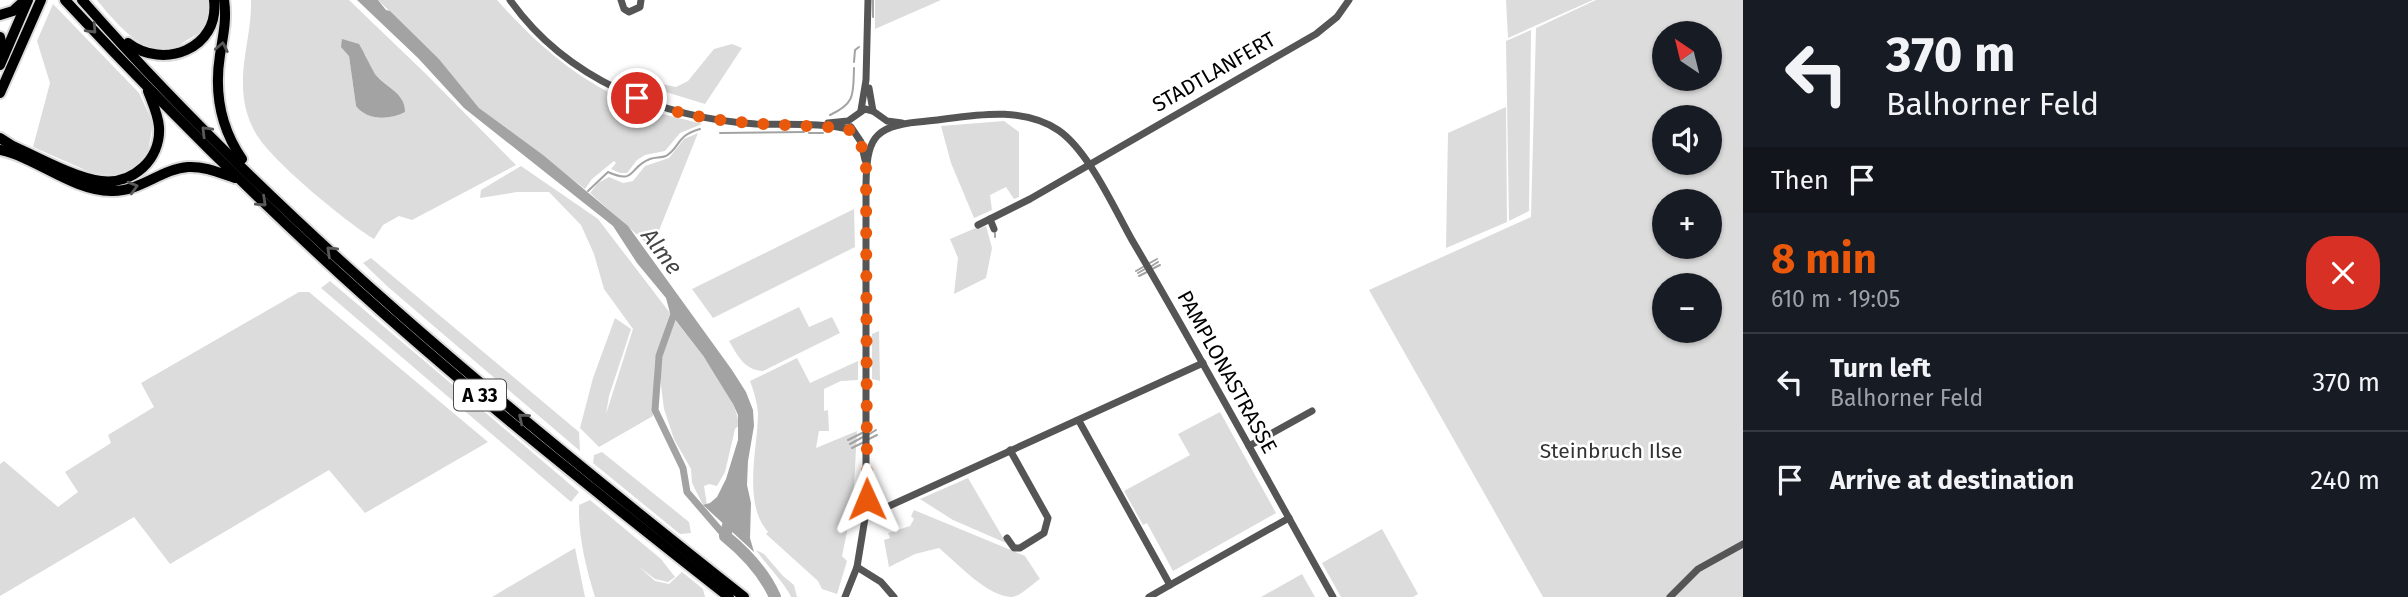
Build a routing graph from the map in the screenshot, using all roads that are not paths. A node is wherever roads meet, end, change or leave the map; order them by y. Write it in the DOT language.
graph roads {
  1 [pos="26,0"];
  2 [pos="41,0"];
  3 [pos="65,0"];
  4 [pos="82,0"];
  5 [pos="214,0"];
  6 [pos="224,0"];
  7 [pos="510,0"];
  8 [pos="621,0"];
  9 [pos="641,0"];
  10 [pos="868,0"];
  11 [pos="1349,0"];
  12 [pos="0,15"];
  13 [pos="103,25"];
  14 [pos="0,37"];
  15 [pos="2,60"];
  16 [pos="866,80"];
  17 [pos="145,85"];
  18 [pos="0,93"];
  19 [pos="861,110"];
  20 [pos="876,113"];
  21 [pos="854,116"];
  22 [pos="907,123"];
  23 [pos="799,125"];
  24 [pos="852,131"];
  25 [pos="877,136"];
  26 [pos="0,138"];
  27 [pos="858,138"];
  28 [pos="0,150"];
  29 [pos="1088,165"];
  30 [pos="866,166"];
  31 [pos="255,179"];
  32 [pos="239,180"];
  33 [pos="990,219"];
  34 [pos="978,225"];
  35 [pos="994,229"];
  36 [pos="1203,363"];
  37 [pos="1312,411"];
  38 [pos="1079,421"];
  39 [pos="1249,446"];
  40 [pos="1010,450"];
  41 [pos="866,512"];
  42 [pos="1289,518"];
  43 [pos="1007,538"];
  44 [pos="1743,544"];
  45 [pos="676,549"];
  46 [pos="857,567"];
  47 [pos="1170,585"];
  48 [pos="729,597"];
  49 [pos="744,597"];
  50 [pos="845,597"];
  51 [pos="894,597"];
  52 [pos="1149,597"];
  53 [pos="1333,597"];
  54 [pos="1670,597"];
  1 -- 12 [label="highway"];
  1 -- 15 [label="highway"];
  2 -- 18 [label="highway"];
  3 -- 17 [label="highway, A 33, one-way"];
  4 -- 13 [label="highway, A 33"];
  5 -- 13 [label="highway"];
  31 -- 6 [label="highway, one-way"];
  7 -- 23 [label="street"];
  8 -- 9 [label="street"];
  10 -- 16 [label="street"];
  11 -- 29 [label="street, STADTLANFERT"];
  31 -- 13 [label="highway, A 33, one-way"];
  14 -- 15 [label="highway"];
  16 -- 19 [label="street"];
  16 -- 20 [label="street"];
  17 -- 26 [label="highway"];
  17 -- 32 [label="highway, A 33"];
  19 -- 20 [label="street"];
  19 -- 21 [label="street"];
  20 -- 22 [label="street"];
  20 -- 25 [label="street"];
  21 -- 23 [label="street"];
  21 -- 24 [label="street"];
  22 -- 25 [label="street"];
  22 -- 29 [label="street, PAMPLONASTRASSE"];
  23 -- 24 [label="street"];
  24 -- 27 [label="street"];
  25 -- 27 [label="street"];
  25 -- 30 [label="street"];
  27 -- 30 [label="street"];
  28 -- 32 [label="highway, one-way"];
  29 -- 33 [label="street"];
  29 -- 36 [label="street, PAMPLONASTRASSE"];
  30 -- 41 [label="street"];
  45 -- 31 [label="highway, A 33, one-way"];
  32 -- 45 [label="highway, A 33, one-way"];
  33 -- 34 [label="street"];
  33 -- 35 [label="street"];
  36 -- 38 [label="street"];
  36 -- 39 [label="street, PAMPLONASTRASSE"];
  37 -- 39 [label="street"];
  38 -- 40 [label="street"];
  38 -- 47 [label="street"];
  39 -- 42 [label="street, PAMPLONASTRASSE"];
  40 -- 41 [label="street"];
  40 -- 43 [label="street"];
  41 -- 46 [label="street"];
  42 -- 47 [label="street"];
  42 -- 53 [label="street, PAMPLONASTRASSE"];
  44 -- 54 [label="street"];
  45 -- 48 [label="highway, A 33"];
  45 -- 49 [label="highway, A 33"];
  46 -- 50 [label="street"];
  46 -- 51 [label="street"];
  47 -- 52 [label="street"];
}
